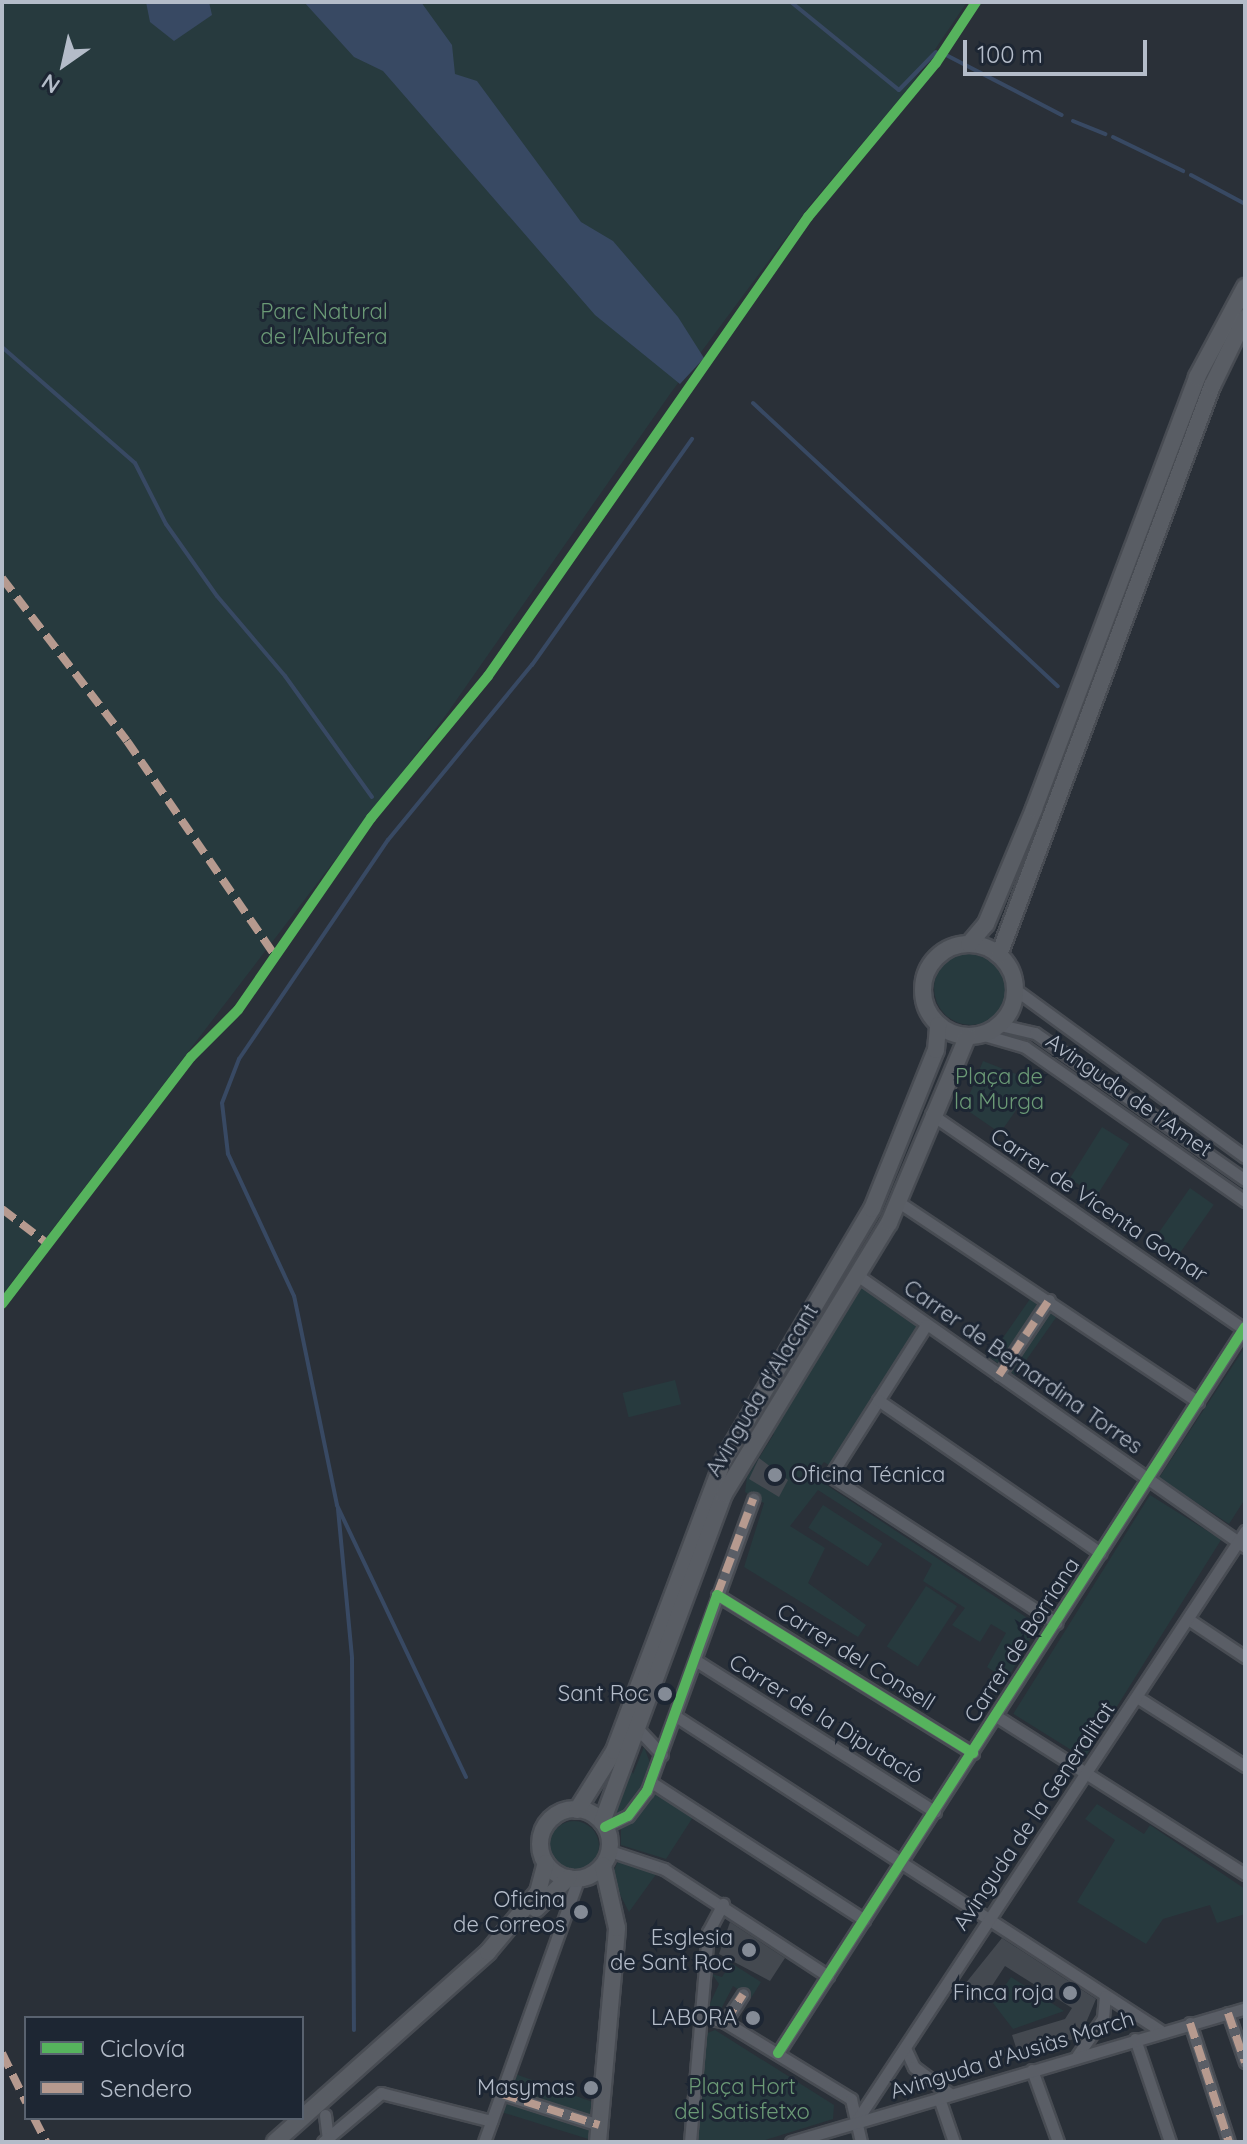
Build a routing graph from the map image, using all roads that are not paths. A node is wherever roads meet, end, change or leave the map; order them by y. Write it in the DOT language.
graph roads {
  1 [pos="1245,287"];
  2 [pos="1245,318"];
  3 [pos="969,944"];
  4 [pos="999,955"];
  5 [pos="1016,990"];
  6 [pos="938,1025"];
  7 [pos="1000,1025"];
  8 [pos="976,1036"];
  9 [pos="931,1114"];
  10 [pos="1245,1157"];
  11 [pos="1245,1180"];
  12 [pos="897,1201"];
  13 [pos="1245,1201"];
  14 [pos="857,1275"];
  15 [pos="1049,1300"];
  16 [pos="926,1325"];
  17 [pos="1245,1329"];
  18 [pos="999,1375"];
  19 [pos="878,1400"];
  20 [pos="1198,1402"];
  21 [pos="1149,1478"];
  22 [pos="753,1499"];
  23 [pos="1243,1540"];
  24 [pos="1101,1553"];
  25 [pos="717,1595"];
  26 [pos="1188,1619"];
  27 [pos="1056,1623"];
  28 [pos="1245,1657"];
  29 [pos="695,1660"];
  30 [pos="1137,1697"];
  31 [pos="996,1716"];
  32 [pos="677,1717"];
  33 [pos="638,1729"];
  34 [pos="973,1753"];
  35 [pos="662,1755"];
  36 [pos="1245,1766"];
  37 [pos="1088,1775"];
  38 [pos="651,1782"];
  39 [pos="577,1810"];
  40 [pos="935,1812"];
  41 [pos="603,1824"];
  42 [pos="606,1858"];
  43 [pos="902,1862"];
  44 [pos="546,1863"];
  45 [pos="1245,1874"];
  46 [pos="573,1879"];
  47 [pos="723,1904"];
  48 [pos="989,1918"];
  49 [pos="864,1920"];
  50 [pos="828,1976"];
  51 [pos="743,1994"];
  52 [pos="1105,1996"];
  53 [pos="1245,2008"];
  54 [pos="1228,2013"];
  55 [pos="702,2017"];
  56 [pos="725,2022"];
  57 [pos="1190,2023"];
  58 [pos="1161,2031"];
  59 [pos="1135,2039"];
  60 [pos="906,2050"];
  61 [pos="778,2053"];
  62 [pos="1076,2056"];
  63 [pos="1245,2062"];
  64 [pos="1032,2070"];
  65 [pos="502,2094"];
  66 [pos="944,2096"];
  67 [pos="325,2115"];
  68 [pos="304,2116"];
  69 [pos="300,2120"];
  70 [pos="492,2121"];
  71 [pos="855,2123"];
  72 [pos="599,2134"];
  73 [pos="326,2141"];
  74 [pos="275,2142"];
  75 [pos="293,2142"];
  76 [pos="484,2142"];
  77 [pos="690,2142"];
  78 [pos="791,2142"];
  79 [pos="861,2142"];
  80 [pos="954,2142"];
  81 [pos="1058,2142"];
  82 [pos="1170,2142"];
  83 [pos="1229,2142"];
  1 -- 3 [label="main road"];
  2 -- 4 [label="main road"];
  3 -- 4 [label="main road"];
  3 -- 6 [label="main road"];
  4 -- 5 [label="main road"];
  5 -- 7 [label="main road"];
  5 -- 10 [label="street, Avinguda de l'Amet"];
  6 -- 8 [label="main road"];
  6 -- 39 [label="main road, Avinguda d'Alacant"];
  7 -- 8 [label="main road"];
  7 -- 11 [label="street, Avinguda de l'Amet"];
  8 -- 9 [label="main road, Avinguda d'Alacant"];
  8 -- 13 [label="street, Avinguda de l'Amet"];
  9 -- 12 [label="main road, Avinguda d'Alacant"];
  9 -- 17 [label="street, Carrer de Vicenta Gomar"];
  12 -- 14 [label="main road, Avinguda d'Alacant"];
  12 -- 15 [label="street"];
  14 -- 16 [label="street, Carrer de Bernardina Torres"];
  14 -- 33 [label="main road, Avinguda d'Alacant"];
  15 -- 18 [label="street"];
  15 -- 20 [label="street"];
  16 -- 18 [label="street, Carrer de Bernardina Torres"];
  16 -- 19 [label="street"];
  17 -- 20 [label="street, Carrer de Borriana"];
  18 -- 21 [label="street, Carrer de Bernardina Torres"];
  19 -- 24 [label="street"];
  19 -- 27 [label="street"];
  20 -- 21 [label="street, Carrer de Borriana"];
  21 -- 23 [label="street, Carrer de Bernardina Torres"];
  21 -- 24 [label="street, Carrer de Borriana"];
  22 -- 25 [label="street"];
  23 -- 26 [label="street, Avinguda de la Generalitat"];
  24 -- 27 [label="street, Carrer de Borriana"];
  25 -- 29 [label="street"];
  25 -- 34 [label="street, Carrer del Consell"];
  26 -- 28 [label="street"];
  26 -- 30 [label="street, Avinguda de la Generalitat"];
  27 -- 31 [label="street, Carrer de Borriana"];
  29 -- 32 [label="street"];
  29 -- 40 [label="street, Carrer de la Diputació"];
  30 -- 36 [label="street"];
  30 -- 37 [label="street, Avinguda de la Generalitat"];
  31 -- 34 [label="street, Carrer de Borriana"];
  31 -- 37 [label="street"];
  32 -- 35 [label="street"];
  32 -- 43 [label="street"];
  33 -- 35 [label="street"];
  33 -- 41 [label="main road, Avinguda d'Alacant"];
  34 -- 40 [label="street, Carrer de Borriana"];
  35 -- 38 [label="street"];
  37 -- 45 [label="street"];
  37 -- 48 [label="street, Avinguda de la Generalitat"];
  38 -- 41 [label="street"];
  38 -- 49 [label="street"];
  39 -- 41 [label="main road"];
  39 -- 44 [label="main road"];
  40 -- 43 [label="street, Carrer de Borriana"];
  41 -- 42 [label="main road"];
  42 -- 46 [label="main road"];
  42 -- 47 [label="street"];
  42 -- 72 [label="main road"];
  43 -- 48 [label="street"];
  43 -- 49 [label="street, Carrer de Borriana"];
  44 -- 46 [label="main road"];
  44 -- 68 [label="main road"];
  46 -- 65 [label="street"];
  46 -- 67 [label="main road"];
  47 -- 50 [label="street"];
  47 -- 55 [label="street"];
  48 -- 52 [label="street"];
  48 -- 60 [label="street, Avinguda de la Generalitat"];
  49 -- 50 [label="street, Carrer de Borriana"];
  50 -- 61 [label="street, Carrer de Borriana"];
  51 -- 56 [label="street"];
  52 -- 58 [label="street"];
  52 -- 62 [label="street"];
  53 -- 54 [label="street, Avinguda d'Ausiàs March"];
  54 -- 57 [label="street, Avinguda d'Ausiàs March"];
  54 -- 63 [label="street"];
  55 -- 56 [label="street"];
  55 -- 77 [label="street"];
  56 -- 61 [label="street"];
  57 -- 58 [label="street, Avinguda d'Ausiàs March"];
  57 -- 83 [label="street"];
  58 -- 59 [label="street, Avinguda d'Ausiàs March"];
  59 -- 62 [label="street, Avinguda d'Ausiàs March"];
  59 -- 82 [label="street"];
  60 -- 66 [label="street"];
  60 -- 71 [label="street, Avinguda de la Generalitat"];
  61 -- 71 [label="street"];
  62 -- 64 [label="street, Avinguda d'Ausiàs March"];
  64 -- 66 [label="street, Avinguda d'Ausiàs March"];
  64 -- 81 [label="street"];
  65 -- 70 [label="street"];
  65 -- 72 [label="street"];
  66 -- 71 [label="street, Avinguda d'Ausiàs March"];
  66 -- 80 [label="street"];
  67 -- 73 [label="street"];
  67 -- 75 [label="main road"];
  69 -- 74 [label="main road"];
  70 -- 73 [label="street"];
  70 -- 76 [label="street"];
  71 -- 78 [label="street, Avinguda d'Ausiàs March"];
  71 -- 79 [label="street"];
}
